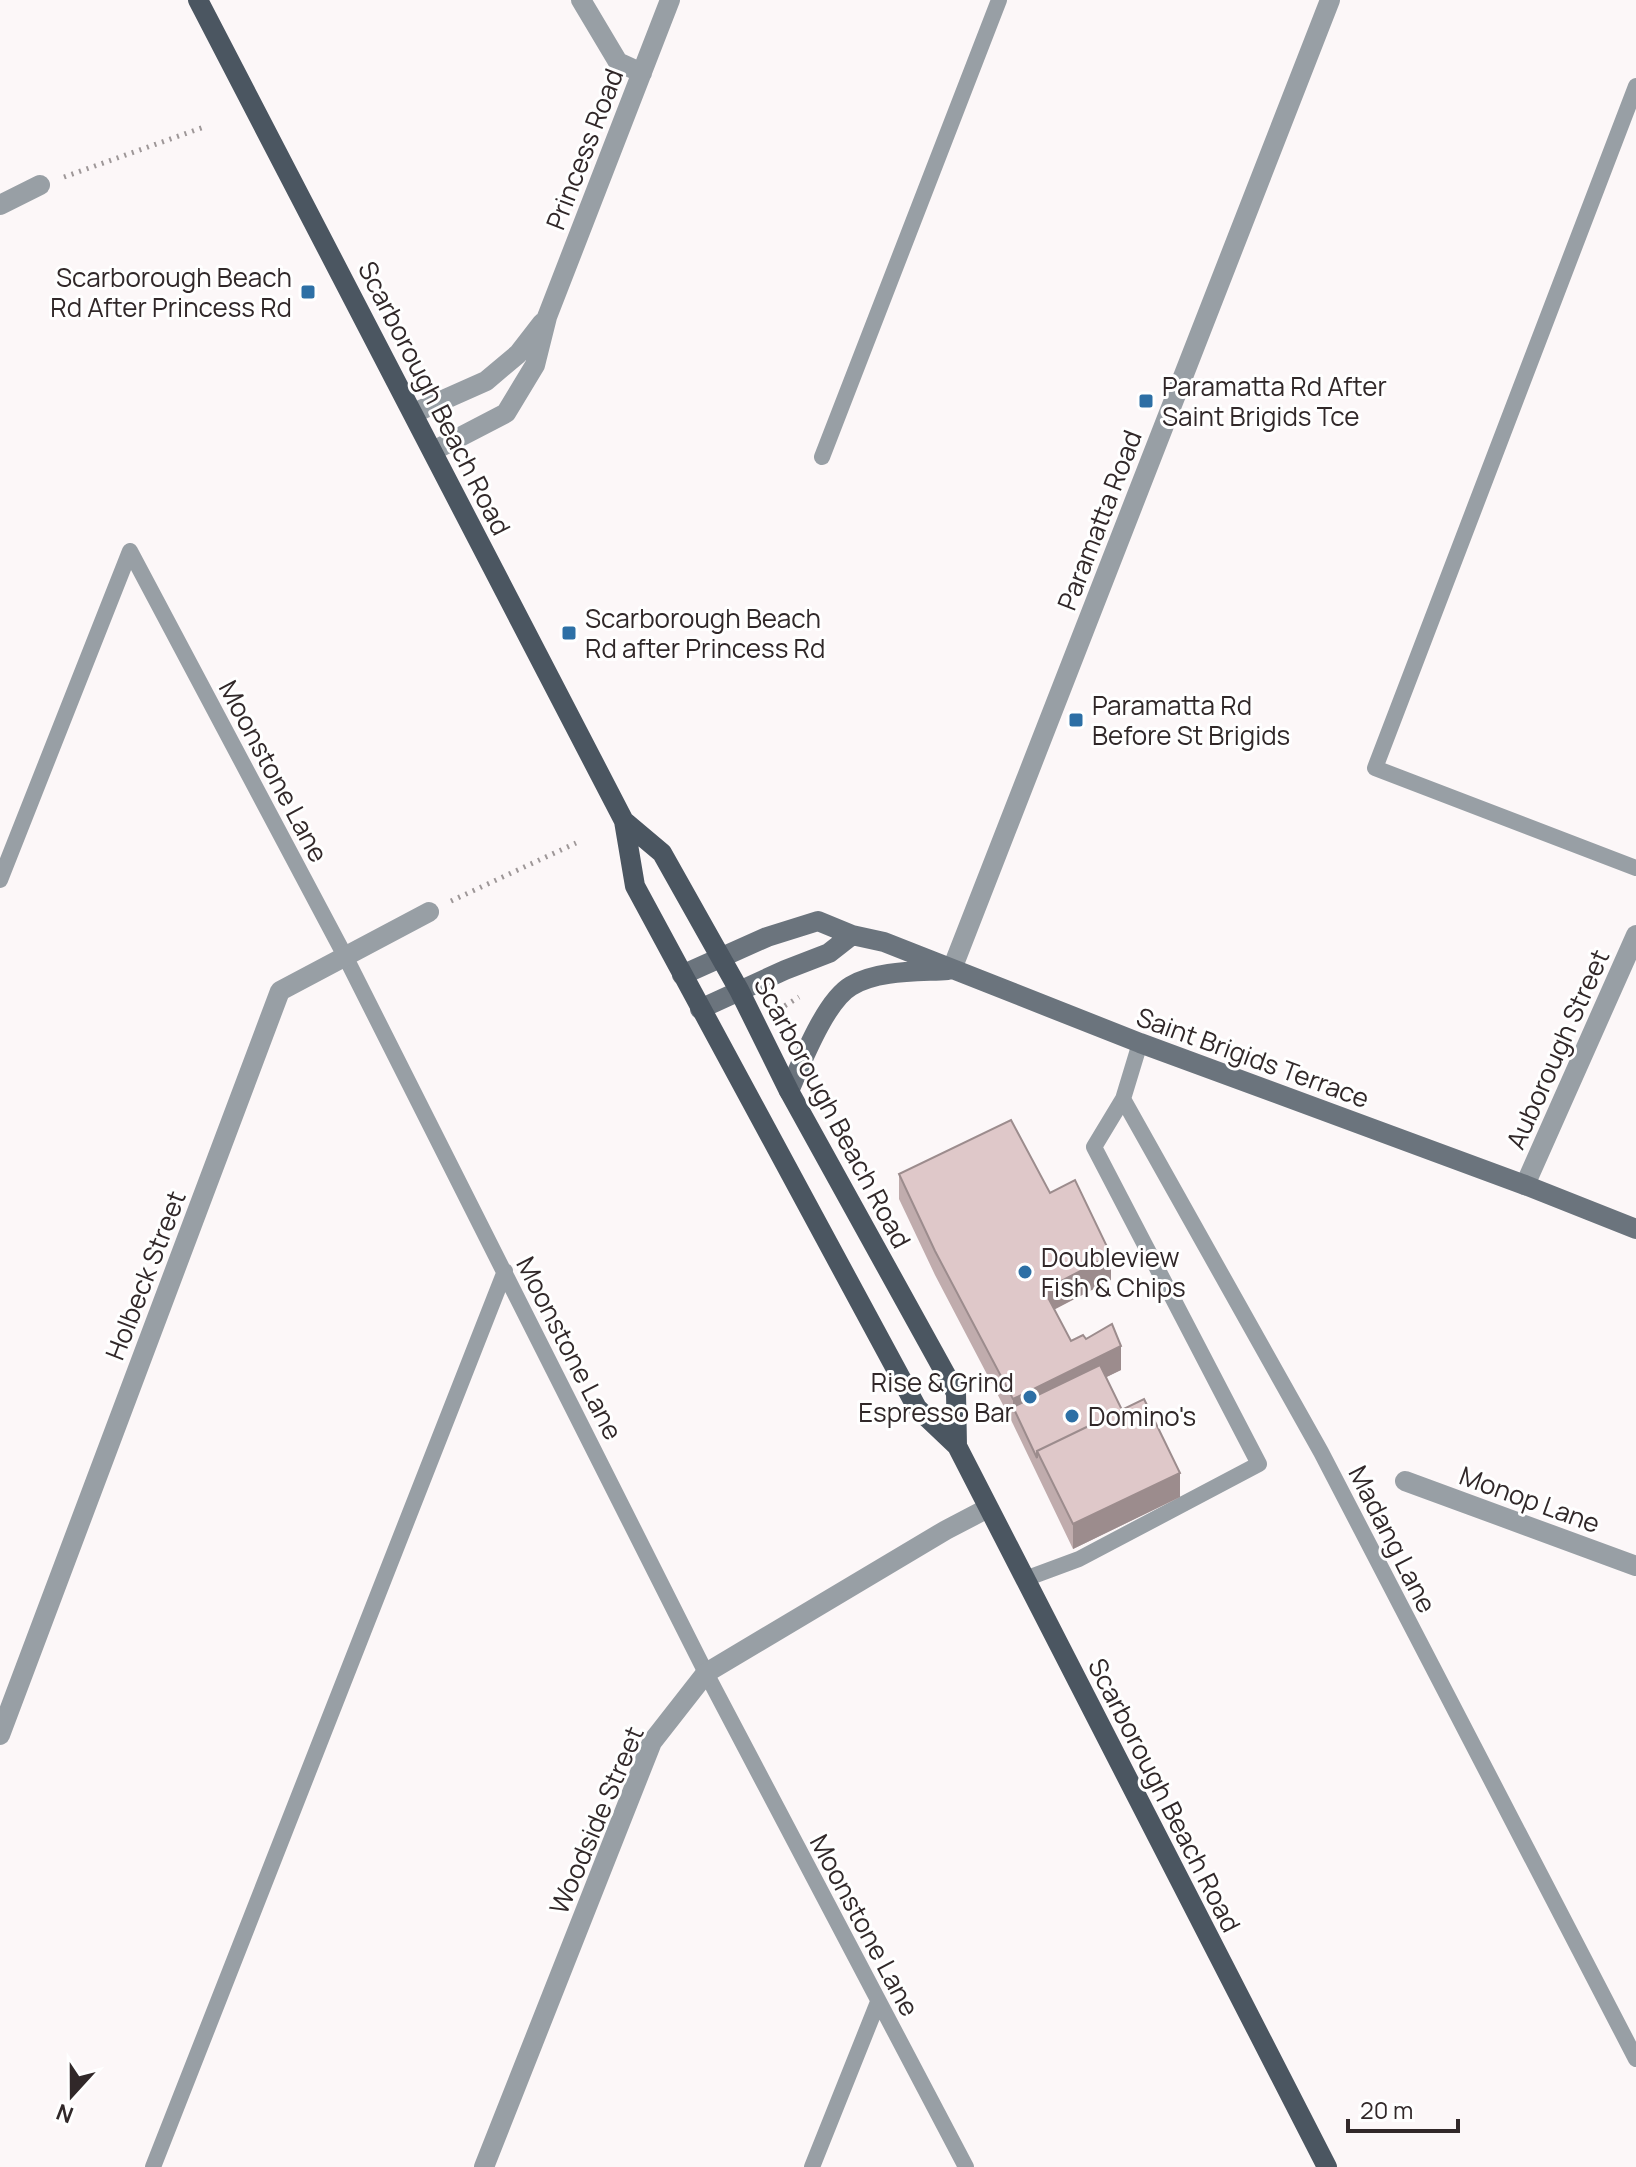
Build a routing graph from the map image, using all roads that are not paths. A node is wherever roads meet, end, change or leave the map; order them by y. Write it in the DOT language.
graph roads {
  1 [pos="198,0"];
  2 [pos="581,0"];
  3 [pos="670,0"];
  4 [pos="999,0"];
  5 [pos="1330,0"];
  6 [pos="642,73"];
  7 [pos="1636,86"];
  8 [pos="40,185"];
  9 [pos="0,205"];
  10 [pos="547,317"];
  11 [pos="414,413"];
  12 [pos="433,451"];
  13 [pos="822,457"];
  14 [pos="624,821"];
  15 [pos="1636,868"];
  16 [pos="0,880"];
  17 [pos="429,912"];
  18 [pos="852,935"];
  19 [pos="1636,935"];
  20 [pos="345,956"];
  21 [pos="721,957"];
  22 [pos="952,969"];
  23 [pos="682,975"];
  24 [pos="739,990"];
  25 [pos="700,1009"];
  26 [pos="1140,1043"];
  27 [pos="789,1091"];
  28 [pos="1123,1099"];
  29 [pos="1525,1185"];
  30 [pos="1636,1229"];
  31 [pos="505,1271"];
  32 [pos="957,1446"];
  33 [pos="1405,1481"];
  34 [pos="988,1508"];
  35 [pos="1636,1566"];
  36 [pos="1025,1579"];
  37 [pos="706,1673"];
  38 [pos="0,1735"];
  39 [pos="878,2002"];
  40 [pos="1636,2059"];
  41 [pos="153,2167"];
  42 [pos="484,2167"];
  43 [pos="812,2167"];
  44 [pos="966,2167"];
  45 [pos="1327,2167"];
  1 -- 11 [label="main road, Scarborough Beach Road"];
  2 -- 6 [label="street"];
  3 -- 6 [label="street, Princess Road"];
  4 -- 13 [label="lane"];
  5 -- 22 [label="street, Paramatta Road"];
  6 -- 10 [label="street, Princess Road"];
  7 -- 15 [label="lane"];
  8 -- 9 [label="street"];
  10 -- 11 [label="street, Princess Road"];
  10 -- 12 [label="street, Princess Road"];
  11 -- 12 [label="main road, Scarborough Beach Road"];
  12 -- 14 [label="main road, Scarborough Beach Road"];
  14 -- 21 [label="main road, Scarborough Beach Road"];
  14 -- 23 [label="main road, Scarborough Beach Road"];
  16 -- 20 [label="lane, Moonstone Lane"];
  17 -- 20 [label="street, Holbeck Street"];
  18 -- 21 [label="street, Saint Brigids Terrace"];
  18 -- 22 [label="street, Saint Brigids Terrace"];
  18 -- 24 [label="street"];
  19 -- 29 [label="street, Auborough Street"];
  20 -- 31 [label="lane, Moonstone Lane"];
  20 -- 38 [label="street, Holbeck Street"];
  21 -- 23 [label="street, Saint Brigids Terrace"];
  21 -- 24 [label="main road, Scarborough Beach Road"];
  22 -- 26 [label="street, Saint Brigids Terrace"];
  22 -- 27 [label="street"];
  23 -- 25 [label="main road, Scarborough Beach Road"];
  24 -- 25 [label="street"];
  24 -- 27 [label="main road, Scarborough Beach Road"];
  25 -- 32 [label="main road, Scarborough Beach Road"];
  26 -- 28 [label="lane"];
  26 -- 29 [label="street, Saint Brigids Terrace"];
  27 -- 32 [label="main road, Scarborough Beach Road"];
  28 -- 36 [label="lane"];
  28 -- 40 [label="lane, Madang Lane"];
  29 -- 30 [label="street, Saint Brigids Terrace"];
  31 -- 37 [label="lane, Moonstone Lane"];
  31 -- 41 [label="lane"];
  32 -- 34 [label="main road, Scarborough Beach Road"];
  33 -- 35 [label="street, Monop Lane"];
  34 -- 36 [label="main road, Scarborough Beach Road"];
  34 -- 37 [label="street, Woodside Street"];
  36 -- 45 [label="main road, Scarborough Beach Road"];
  37 -- 39 [label="lane, Moonstone Lane"];
  37 -- 42 [label="street, Woodside Street"];
  39 -- 43 [label="lane"];
  39 -- 44 [label="lane, Moonstone Lane"];
}
